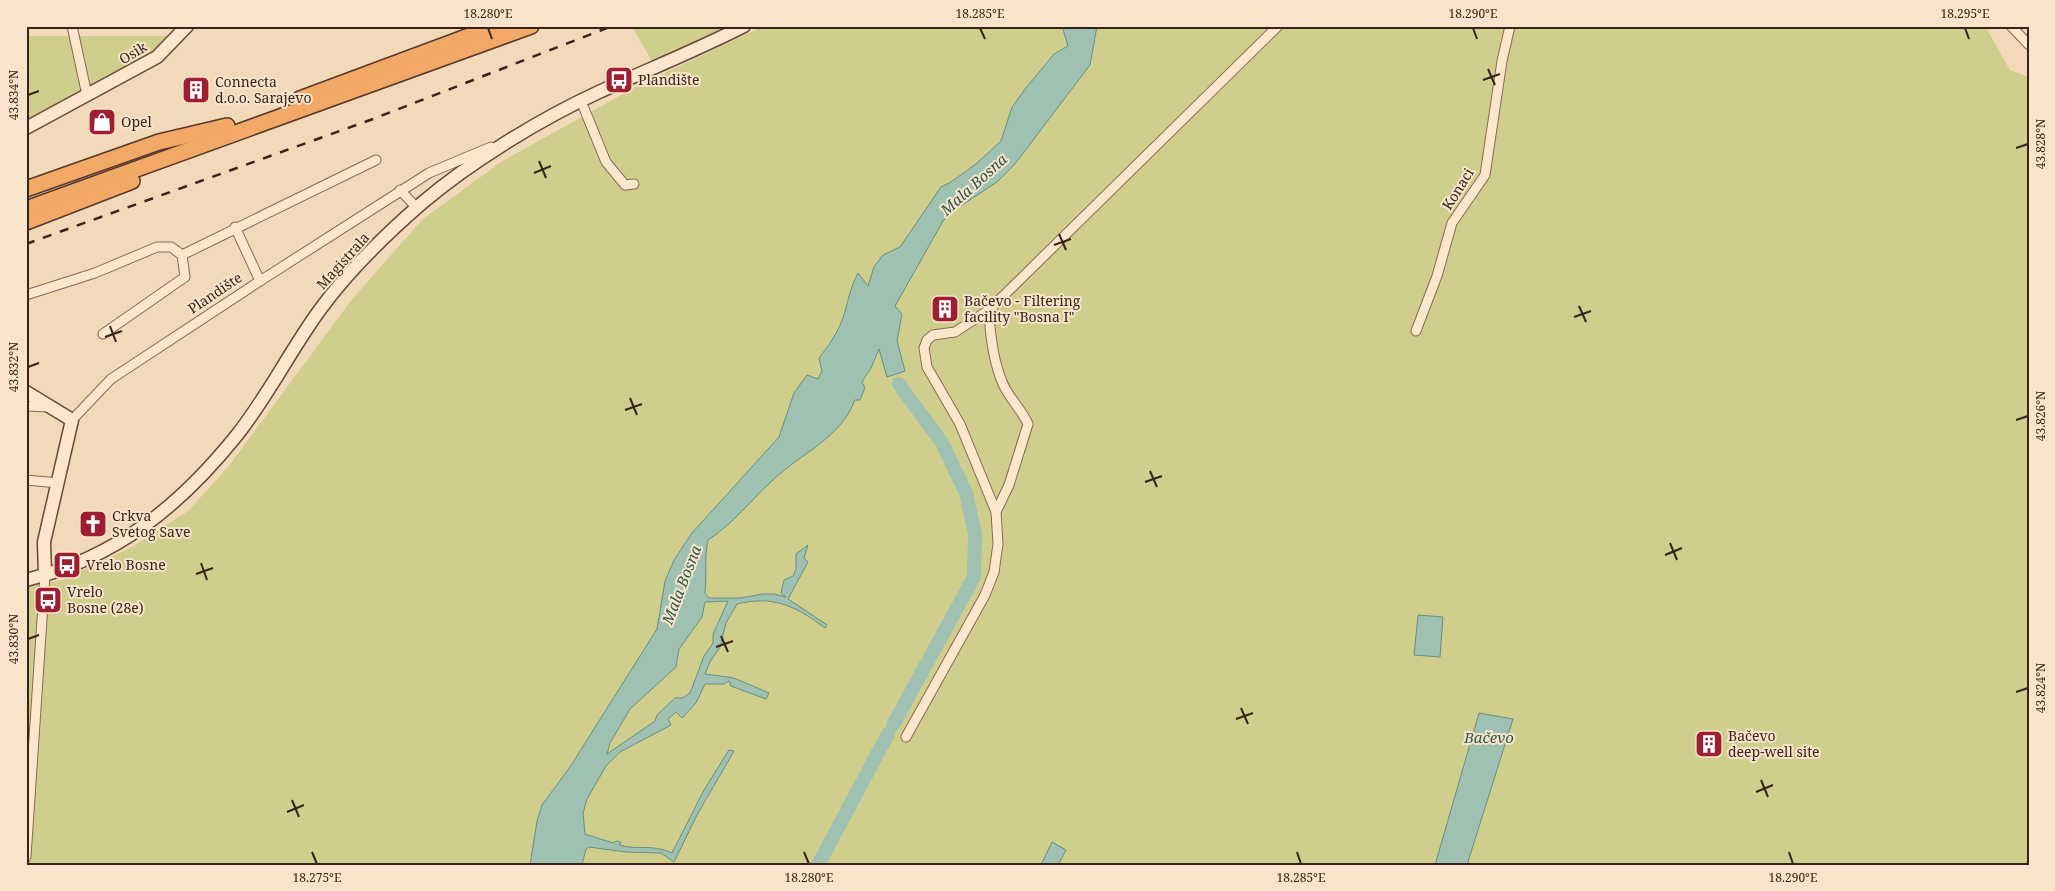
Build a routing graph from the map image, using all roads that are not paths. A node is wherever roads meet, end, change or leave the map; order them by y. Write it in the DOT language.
graph roads {
  1 [pos="72,26"];
  2 [pos="187,26"];
  3 [pos="496,26"];
  4 [pos="531,26"];
  5 [pos="744,26"];
  6 [pos="1278,26"];
  7 [pos="1510,26"];
  8 [pos="2011,26"];
  9 [pos="2029,45"];
  10 [pos="87,95"];
  11 [pos="581,101"];
  12 [pos="26,128"];
  13 [pos="229,130"];
  14 [pos="525,133"];
  15 [pos="376,160"];
  16 [pos="634,184"];
  17 [pos="26,189"];
  18 [pos="400,190"];
  19 [pos="26,198"];
  20 [pos="417,208"];
  21 [pos="26,209"];
  22 [pos="26,222"];
  23 [pos="235,227"];
  24 [pos="182,255"];
  25 [pos="260,281"];
  26 [pos="26,295"];
  27 [pos="989,310"];
  28 [pos="1416,332"];
  29 [pos="103,334"];
  30 [pos="26,392"];
  31 [pos="26,406"];
  32 [pos="51,407"];
  33 [pos="72,420"];
  34 [pos="26,480"];
  35 [pos="58,482"];
  36 [pos="996,512"];
  37 [pos="45,575"];
  38 [pos="26,580"];
  39 [pos="906,737"];
  40 [pos="26,857"];
  1 -- 10 [label="street"];
  2 -- 10 [label="main road, Osik"];
  3 -- 13 [label="highway"];
  4 -- 13 [label="highway"];
  5 -- 11 [label="main road, Magistrala"];
  6 -- 27 [label="street"];
  7 -- 28 [label="street, Konaci"];
  8 -- 9 [label="street"];
  10 -- 12 [label="main road, Osik"];
  11 -- 14 [label="main road, Magistrala"];
  11 -- 16 [label="street"];
  13 -- 17 [label="highway"];
  13 -- 19 [label="highway"];
  13 -- 21 [label="highway"];
  13 -- 22 [label="highway"];
  14 -- 18 [label="street, Plandište"];
  14 -- 20 [label="main road, Magistrala"];
  15 -- 23 [label="street"];
  18 -- 20 [label="street"];
  18 -- 25 [label="street, Plandište"];
  20 -- 37 [label="main road, Magistrala"];
  23 -- 24 [label="street"];
  23 -- 25 [label="street"];
  24 -- 26 [label="street"];
  24 -- 29 [label="street"];
  25 -- 33 [label="street, Plandište"];
  27 -- 36 [label="street"];
  27 -- 36 [label="street"];
  30 -- 32 [label="main road"];
  31 -- 32 [label="street"];
  32 -- 33 [label="main road"];
  33 -- 35 [label="main road"];
  34 -- 35 [label="street"];
  35 -- 37 [label="main road"];
  36 -- 39 [label="street"];
  37 -- 38 [label="main road, Magistrala"];
  37 -- 40 [label="street"];
}
